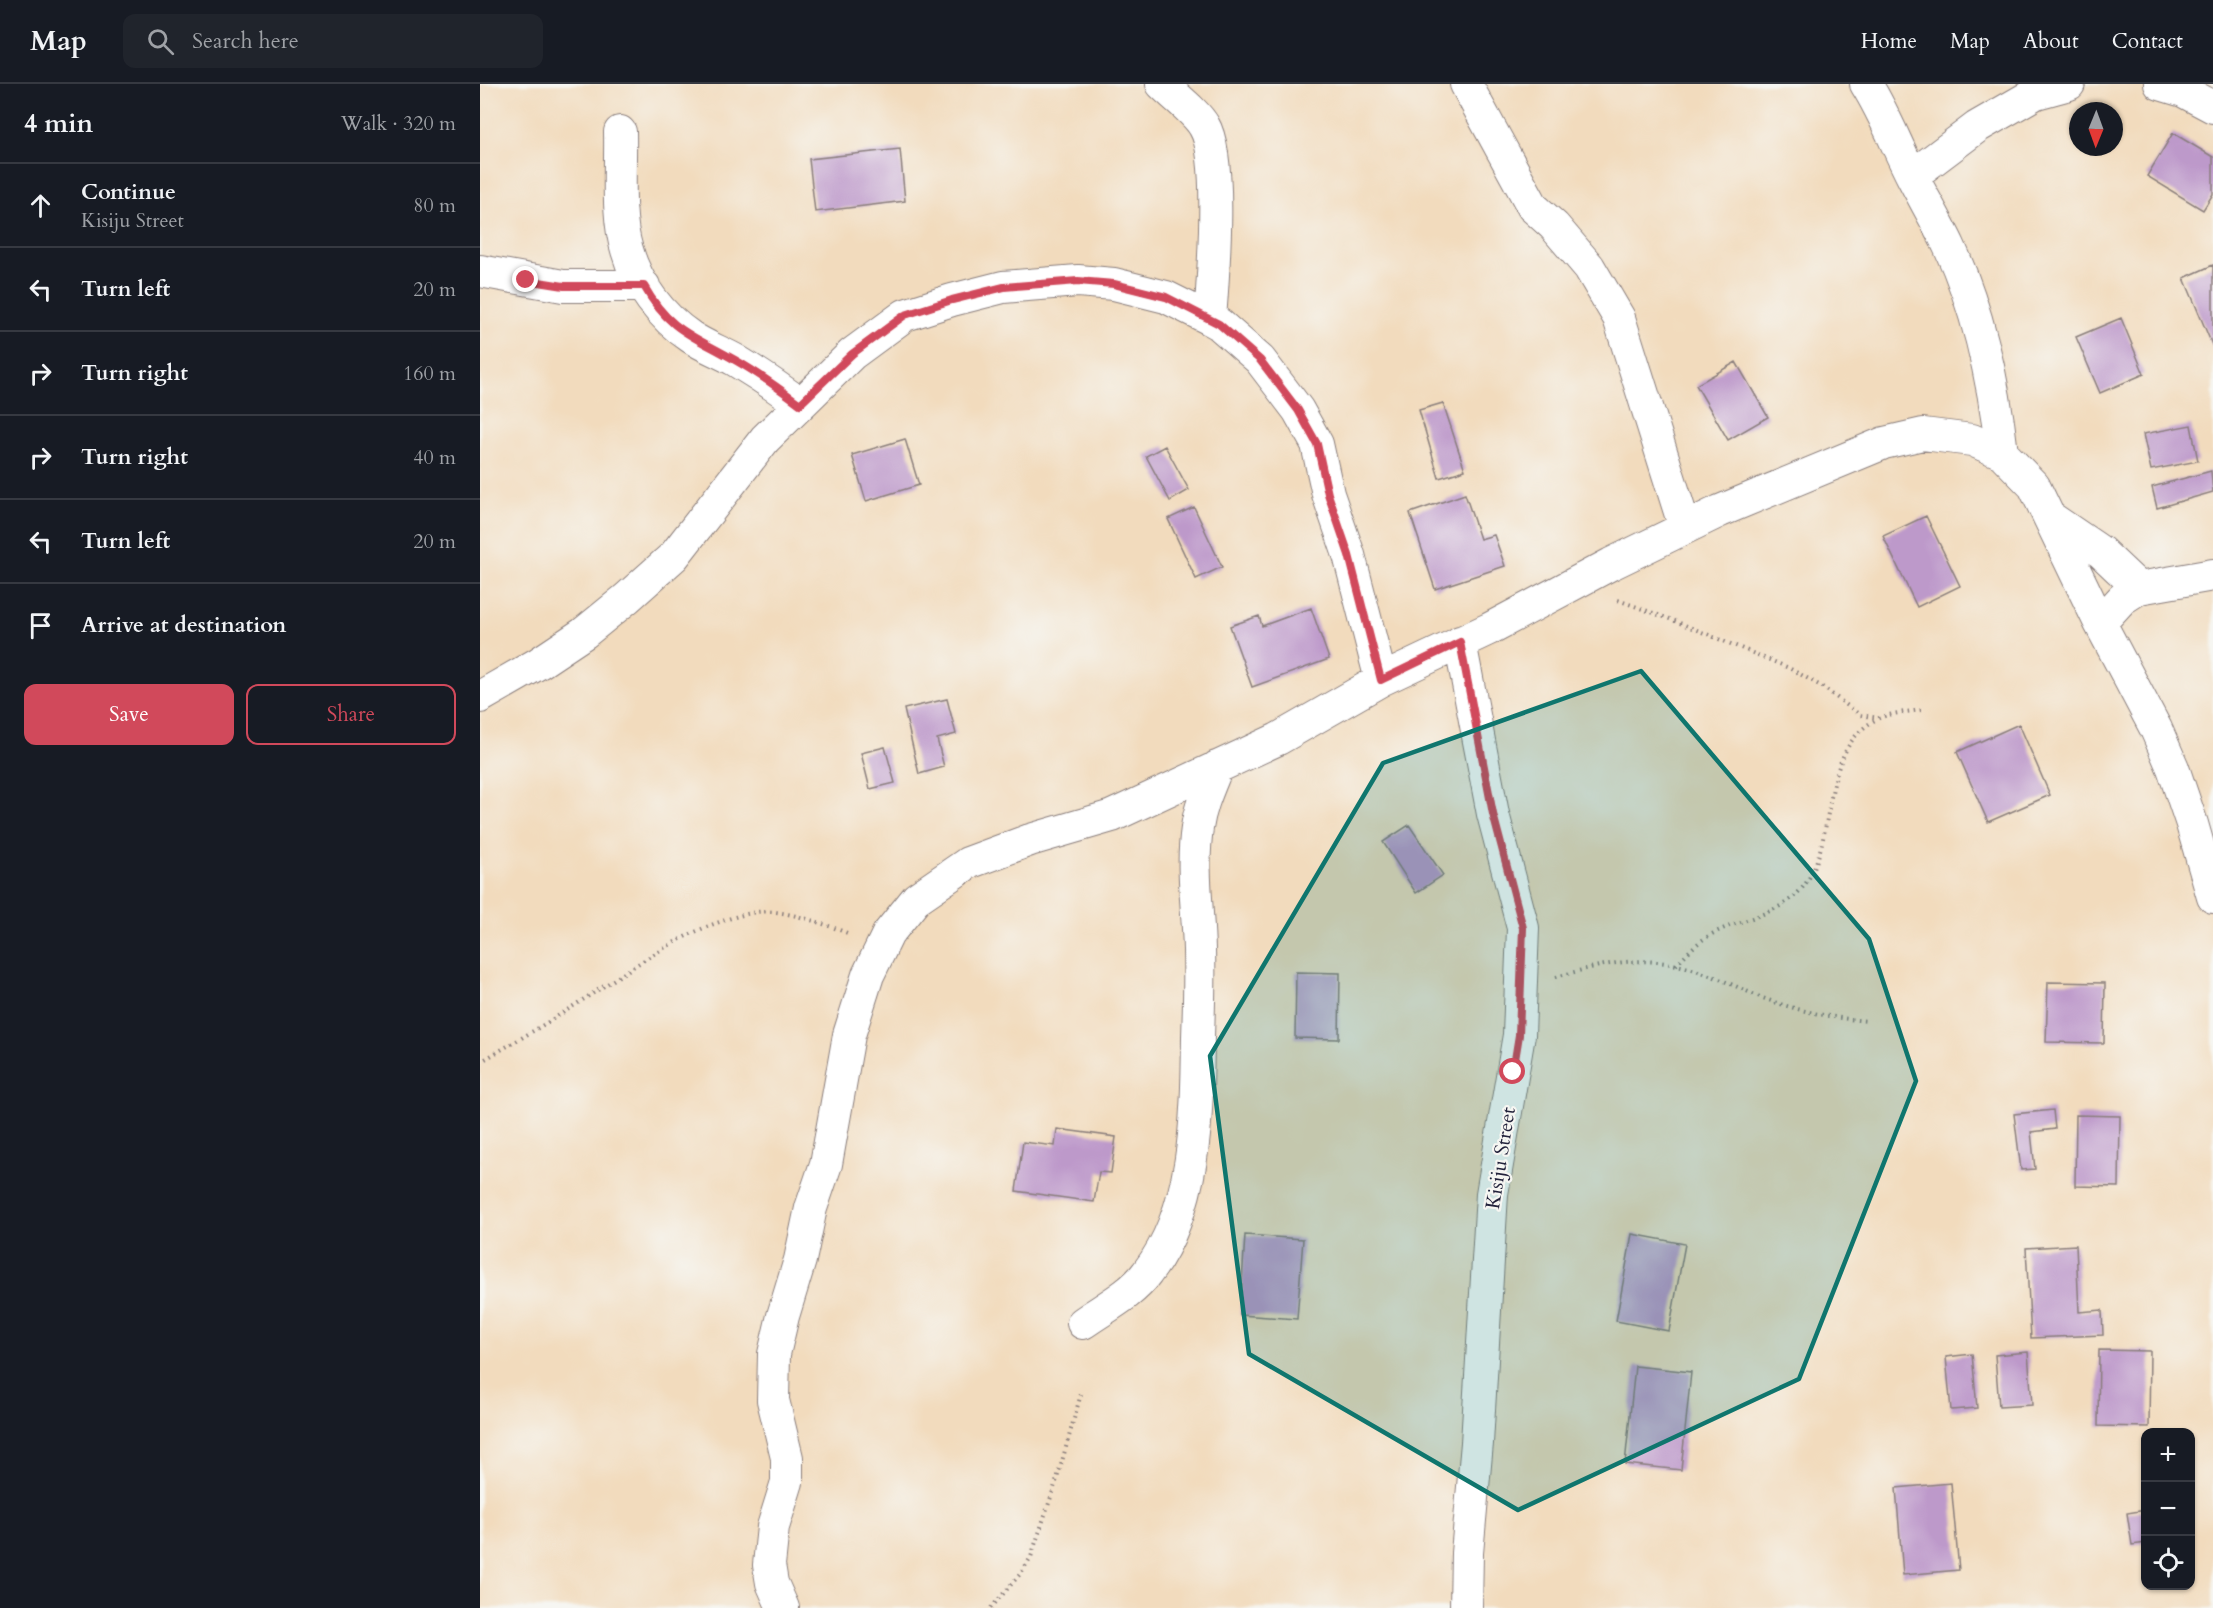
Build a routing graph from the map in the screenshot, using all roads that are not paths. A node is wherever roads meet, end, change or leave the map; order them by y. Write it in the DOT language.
graph roads {
  1 [pos="1162,84"];
  2 [pos="1467,84"];
  3 [pos="1866,84"];
  4 [pos="2069,84"];
  5 [pos="2160,84"];
  6 [pos="2213,106"];
  7 [pos="620,132"];
  8 [pos="1912,176"];
  9 [pos="480,271"];
  10 [pos="644,286"];
  11 [pos="1210,319"];
  12 [pos="800,404"];
  13 [pos="2002,453"];
  14 [pos="2051,518"];
  15 [pos="1685,528"];
  16 [pos="2213,575"];
  17 [pos="2139,588"];
  18 [pos="2100,623"];
  19 [pos="1460,642"];
  20 [pos="1381,680"];
  21 [pos="480,697"];
  22 [pos="1217,767"];
  23 [pos="2213,897"];
  24 [pos="1083,1323"];
  25 [pos="783,1608"];
  26 [pos="1466,1608"];
  1 -- 11 [label="street"];
  2 -- 15 [label="street"];
  3 -- 8 [label="street"];
  4 -- 8 [label="street"];
  5 -- 6 [label="street"];
  7 -- 10 [label="street"];
  8 -- 13 [label="street"];
  9 -- 10 [label="street"];
  10 -- 12 [label="street"];
  11 -- 12 [label="street"];
  11 -- 20 [label="street"];
  12 -- 21 [label="street"];
  13 -- 14 [label="street"];
  13 -- 15 [label="street"];
  14 -- 17 [label="street"];
  14 -- 18 [label="street"];
  15 -- 19 [label="street"];
  16 -- 17 [label="street"];
  17 -- 18 [label="street"];
  18 -- 23 [label="street"];
  19 -- 20 [label="street"];
  19 -- 26 [label="street, Kisiju Street"];
  20 -- 22 [label="street"];
  22 -- 24 [label="street"];
  22 -- 25 [label="street"];
}
